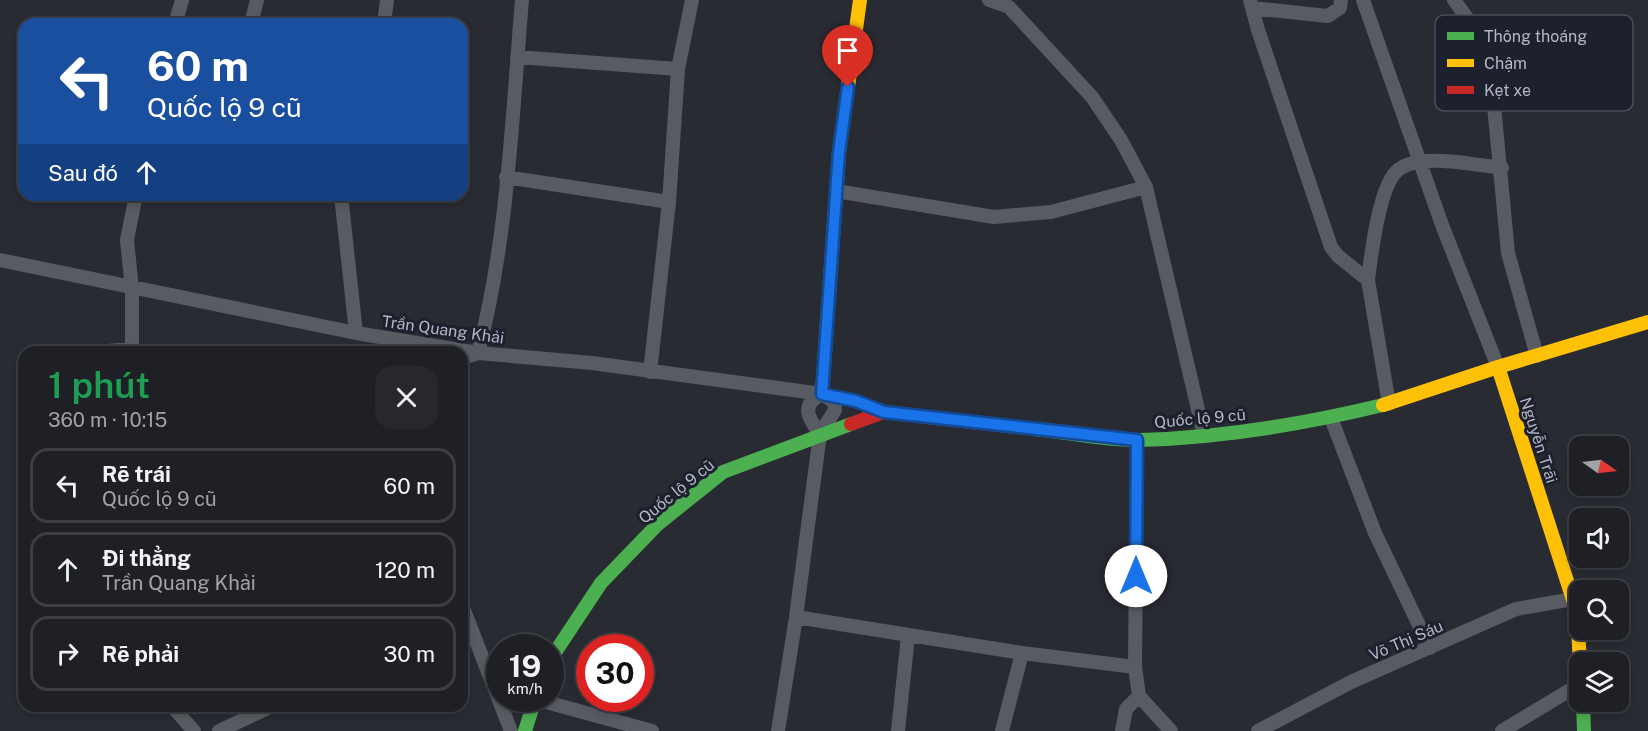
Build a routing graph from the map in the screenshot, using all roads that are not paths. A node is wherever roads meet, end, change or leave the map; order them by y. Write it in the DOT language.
graph roads {
  1 [pos="182,0"];
  2 [pos="257,0"];
  3 [pos="387,0"];
  4 [pos="522,0"];
  5 [pos="692,0"];
  6 [pos="860,0"];
  7 [pos="989,0"];
  8 [pos="1341,0"];
  9 [pos="1363,0"];
  10 [pos="1454,0"];
  11 [pos="1011,3"];
  12 [pos="1251,4"];
  13 [pos="1464,15"];
  14 [pos="178,18"];
  15 [pos="252,18"];
  16 [pos="385,18"];
  17 [pos="517,57"];
  18 [pos="678,69"];
  19 [pos="1495,111"];
  20 [pos="1420,163"];
  21 [pos="1502,168"];
  22 [pos="506,177"];
  23 [pos="1146,187"];
  24 [pos="836,191"];
  25 [pos="135,201"];
  26 [pos="341,201"];
  27 [pos="669,202"];
  28 [pos="0,260"];
  29 [pos="1368,280"];
  30 [pos="132,288"];
  31 [pos="1648,322"];
  32 [pos="356,333"];
  33 [pos="132,346"];
  34 [pos="439,346"];
  35 [pos="468,350"];
  36 [pos="478,352"];
  37 [pos="468,356"];
  38 [pos="1537,356"];
  39 [pos="1498,367"];
  40 [pos="650,372"];
  41 [pos="822,394"];
  42 [pos="1389,404"];
  43 [pos="884,412"];
  44 [pos="1331,418"];
  45 [pos="820,434"];
  46 [pos="1204,435"];
  47 [pos="1137,440"];
  48 [pos="1569,587"];
  49 [pos="1569,600"];
  50 [pos="796,617"];
  51 [pos="468,629"];
  52 [pos="908,636"];
  53 [pos="564,639"];
  54 [pos="1430,648"];
  55 [pos="1022,653"];
  56 [pos="1136,667"];
  57 [pos="1569,691"];
  58 [pos="1139,696"];
  59 [pos="564,707"];
  60 [pos="177,712"];
  61 [pos="259,712"];
  62 [pos="531,712"];
  63 [pos="1583,712"];
  64 [pos="1272,727"];
  65 [pos="194,731"];
  66 [pos="219,731"];
  67 [pos="512,731"];
  68 [pos="525,731"];
  69 [pos="652,731"];
  70 [pos="777,731"];
  71 [pos="898,731"];
  72 [pos="1002,731"];
  73 [pos="1122,731"];
  74 [pos="1171,731"];
  75 [pos="1258,731"];
  76 [pos="1502,731"];
  77 [pos="1584,731"];
  1 -- 14 [label="street"];
  2 -- 15 [label="street"];
  3 -- 16 [label="street"];
  4 -- 17 [label="street"];
  5 -- 18 [label="street"];
  6 -- 24 [label="main road"];
  7 -- 11 [label="street"];
  8 -- 12 [label="street"];
  9 -- 20 [label="street"];
  10 -- 13 [label="street"];
  11 -- 23 [label="street"];
  12 -- 29 [label="street"];
  17 -- 18 [label="street"];
  17 -- 22 [label="street"];
  18 -- 27 [label="street"];
  19 -- 21 [label="street"];
  20 -- 21 [label="street"];
  20 -- 29 [label="street"];
  20 -- 39 [label="street"];
  21 -- 38 [label="street"];
  22 -- 27 [label="street"];
  22 -- 36 [label="street"];
  23 -- 24 [label="street"];
  23 -- 46 [label="street"];
  24 -- 41 [label="main road"];
  25 -- 30 [label="street"];
  26 -- 32 [label="street"];
  27 -- 40 [label="street"];
  28 -- 30 [label="street, Trần Quang Khải"];
  29 -- 42 [label="street"];
  30 -- 32 [label="street, Trần Quang Khải"];
  30 -- 33 [label="street"];
  31 -- 38 [label="main road, Quốc lộ 9 cũ"];
  32 -- 34 [label="street, Trần Quang Khải"];
  35 -- 36 [label="street, Trần Quang Khải"];
  36 -- 37 [label="street"];
  36 -- 40 [label="street, Trần Quang Khải"];
  38 -- 39 [label="main road, Quốc lộ 9 cũ"];
  39 -- 42 [label="main road, Quốc lộ 9 cũ"];
  39 -- 48 [label="main road, Nguyễn Trãi"];
  40 -- 41 [label="street, Trần Quang Khải"];
  41 -- 43 [label="street, Trần Quang Khải"];
  41 -- 45 [label="street"];
  41 -- 45 [label="street"];
  42 -- 44 [label="main road, Quốc lộ 9 cũ"];
  43 -- 45 [label="main road, Quốc lộ 9 cũ"];
  43 -- 47 [label="main road, Quốc lộ 9 cũ"];
  44 -- 46 [label="main road, Quốc lộ 9 cũ"];
  44 -- 54 [label="street"];
  45 -- 50 [label="street"];
  45 -- 53 [label="main road, Quốc lộ 9 cũ"];
  46 -- 47 [label="main road, Quốc lộ 9 cũ"];
  47 -- 56 [label="street"];
  49 -- 54 [label="street, Võ Thị Sáu"];
  50 -- 52 [label="street"];
  50 -- 70 [label="street"];
  51 -- 67 [label="street"];
  52 -- 55 [label="street"];
  52 -- 71 [label="street"];
  54 -- 64 [label="street, Võ Thị Sáu"];
  55 -- 56 [label="street"];
  55 -- 72 [label="street"];
  56 -- 58 [label="street"];
  57 -- 76 [label="street"];
  58 -- 73 [label="street"];
  58 -- 74 [label="street"];
  59 -- 69 [label="street"];
  60 -- 65 [label="street"];
  61 -- 66 [label="street"];
  62 -- 68 [label="main road"];
  63 -- 77 [label="main road"];
  64 -- 75 [label="street, Võ Thị Sáu"];
}
